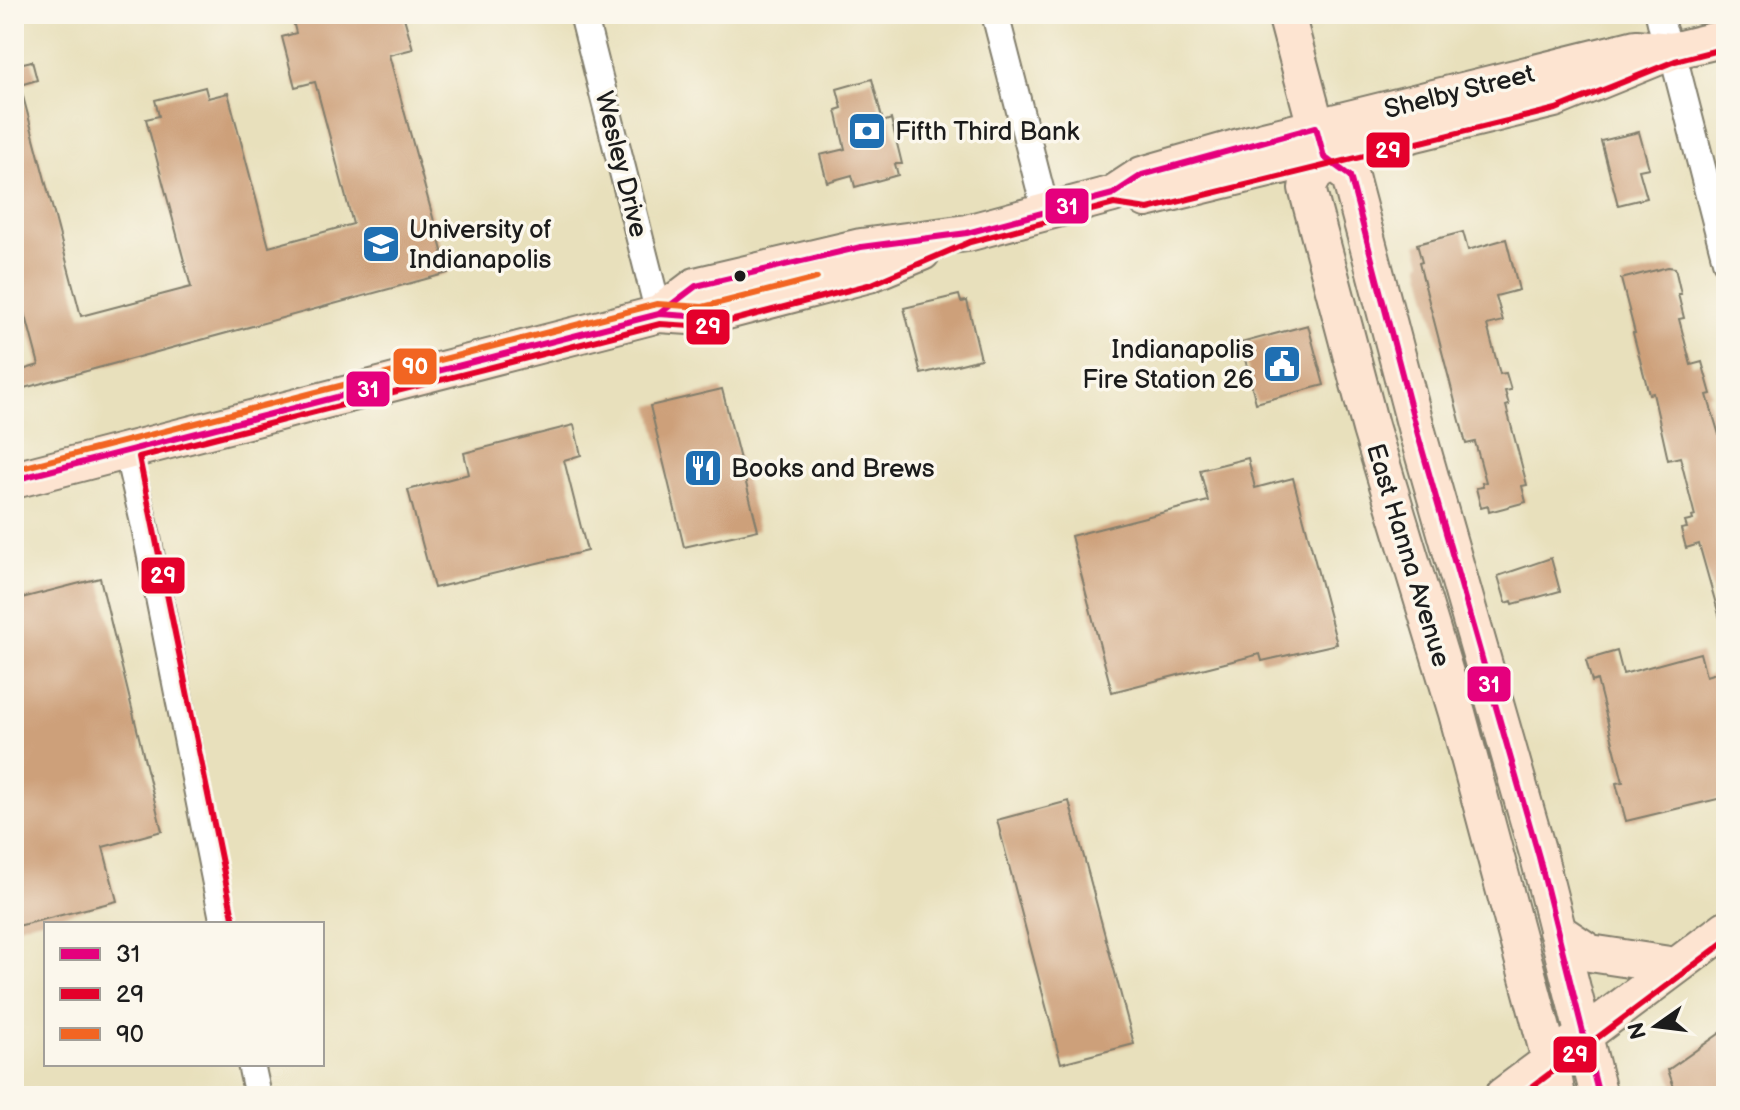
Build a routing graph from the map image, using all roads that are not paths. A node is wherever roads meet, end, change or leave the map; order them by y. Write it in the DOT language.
graph roads {
  1 [pos="583,14"];
  2 [pos="995,14"];
  3 [pos="1286,14"];
  4 [pos="1659,14"];
  5 [pos="1726,38"];
  6 [pos="1672,51"];
  7 [pos="1320,142"];
  8 [pos="1046,212"];
  9 [pos="1726,261"];
  10 [pos="659,314"];
  11 [pos="127,450"];
  12 [pos="15,475"];
  13 [pos="224,922"];
  14 [pos="1726,929"];
  15 [pos="1557,931"];
  16 [pos="1676,966"];
  17 [pos="1583,1035"];
  18 [pos="1550,1059"];
  19 [pos="251,1066"];
  20 [pos="258,1096"];
  21 [pos="1503,1096"];
  22 [pos="1557,1096"];
  23 [pos="1599,1096"];
  1 -- 10 [label="street, Wesley Drive"];
  2 -- 8 [label="street"];
  3 -- 7 [label="main road"];
  4 -- 6 [label="street"];
  5 -- 6 [label="main road, Shelby Street"];
  6 -- 7 [label="main road, Shelby Street"];
  6 -- 9 [label="street"];
  7 -- 8 [label="main road, Shelby Street"];
  7 -- 15 [label="main road, East Hanna Avenue"];
  7 -- 18 [label="main road, East Hanna Avenue"];
  8 -- 10 [label="main road, Shelby Street"];
  10 -- 11 [label="main road, Shelby Street"];
  11 -- 12 [label="main road, Shelby Street"];
  11 -- 13 [label="street"];
  14 -- 16 [label="main road"];
  15 -- 16 [label="main road"];
  15 -- 17 [label="main road, East Hanna Avenue"];
  16 -- 17 [label="main road"];
  17 -- 18 [label="main road"];
  17 -- 23 [label="main road, East Hanna Avenue"];
  18 -- 21 [label="main road"];
  18 -- 22 [label="main road, East Hanna Avenue"];
  19 -- 20 [label="street"];
}
